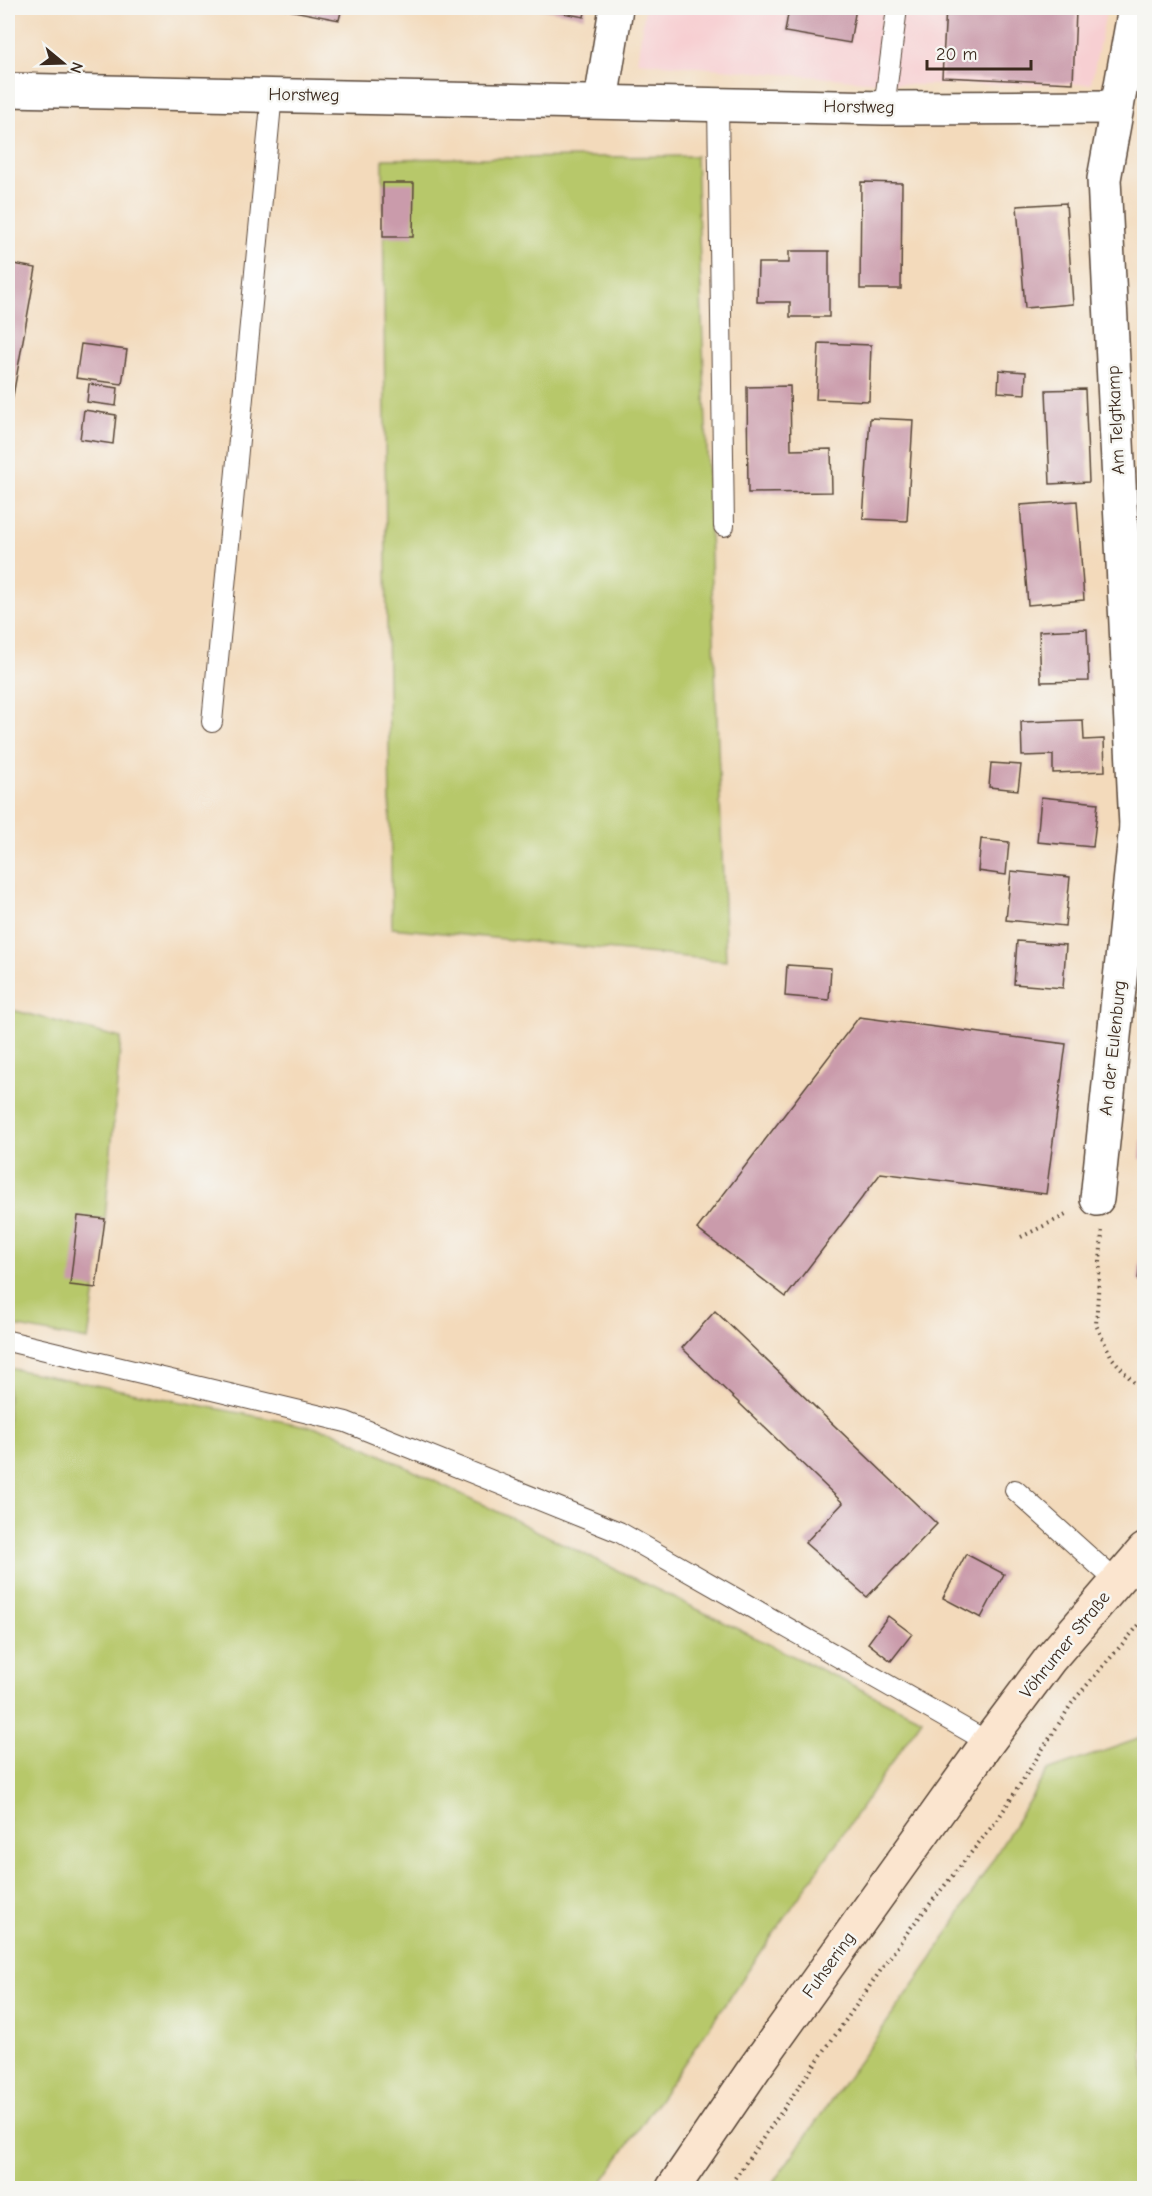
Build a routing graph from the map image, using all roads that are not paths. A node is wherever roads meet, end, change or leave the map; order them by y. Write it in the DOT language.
graph roads {
  1 [pos="616,8"];
  2 [pos="897,8"];
  3 [pos="1135,8"];
  4 [pos="1137,43"];
  5 [pos="8,90"];
  6 [pos="272,94"];
  7 [pos="601,101"];
  8 [pos="718,104"];
  9 [pos="1117,107"];
  10 [pos="884,108"];
  11 [pos="723,526"];
  12 [pos="212,722"];
  13 [pos="1140,828"];
  14 [pos="1097,1199"];
  15 [pos="8,1341"];
  16 [pos="1016,1490"];
  17 [pos="1144,1550"];
  18 [pos="1117,1581"];
  19 [pos="988,1742"];
  20 [pos="673,2188"];
  1 -- 7 [label="street"];
  2 -- 10 [label="lane"];
  3 -- 4 [label="street, Am Telgtkamp"];
  4 -- 9 [label="street, Am Telgtkamp"];
  5 -- 6 [label="street, Horstweg"];
  6 -- 7 [label="street, Horstweg"];
  6 -- 12 [label="lane"];
  7 -- 8 [label="street, Horstweg"];
  8 -- 10 [label="street, Horstweg"];
  8 -- 11 [label="lane"];
  9 -- 10 [label="street, Horstweg"];
  9 -- 13 [label="street, Am Telgtkamp"];
  13 -- 14 [label="street, An der Eulenburg"];
  15 -- 19 [label="lane"];
  16 -- 18 [label="lane"];
  17 -- 18 [label="main road, Vöhrumer Straße"];
  18 -- 19 [label="main road, Vöhrumer Straße"];
  19 -- 20 [label="main road, Fuhsering"];
}
